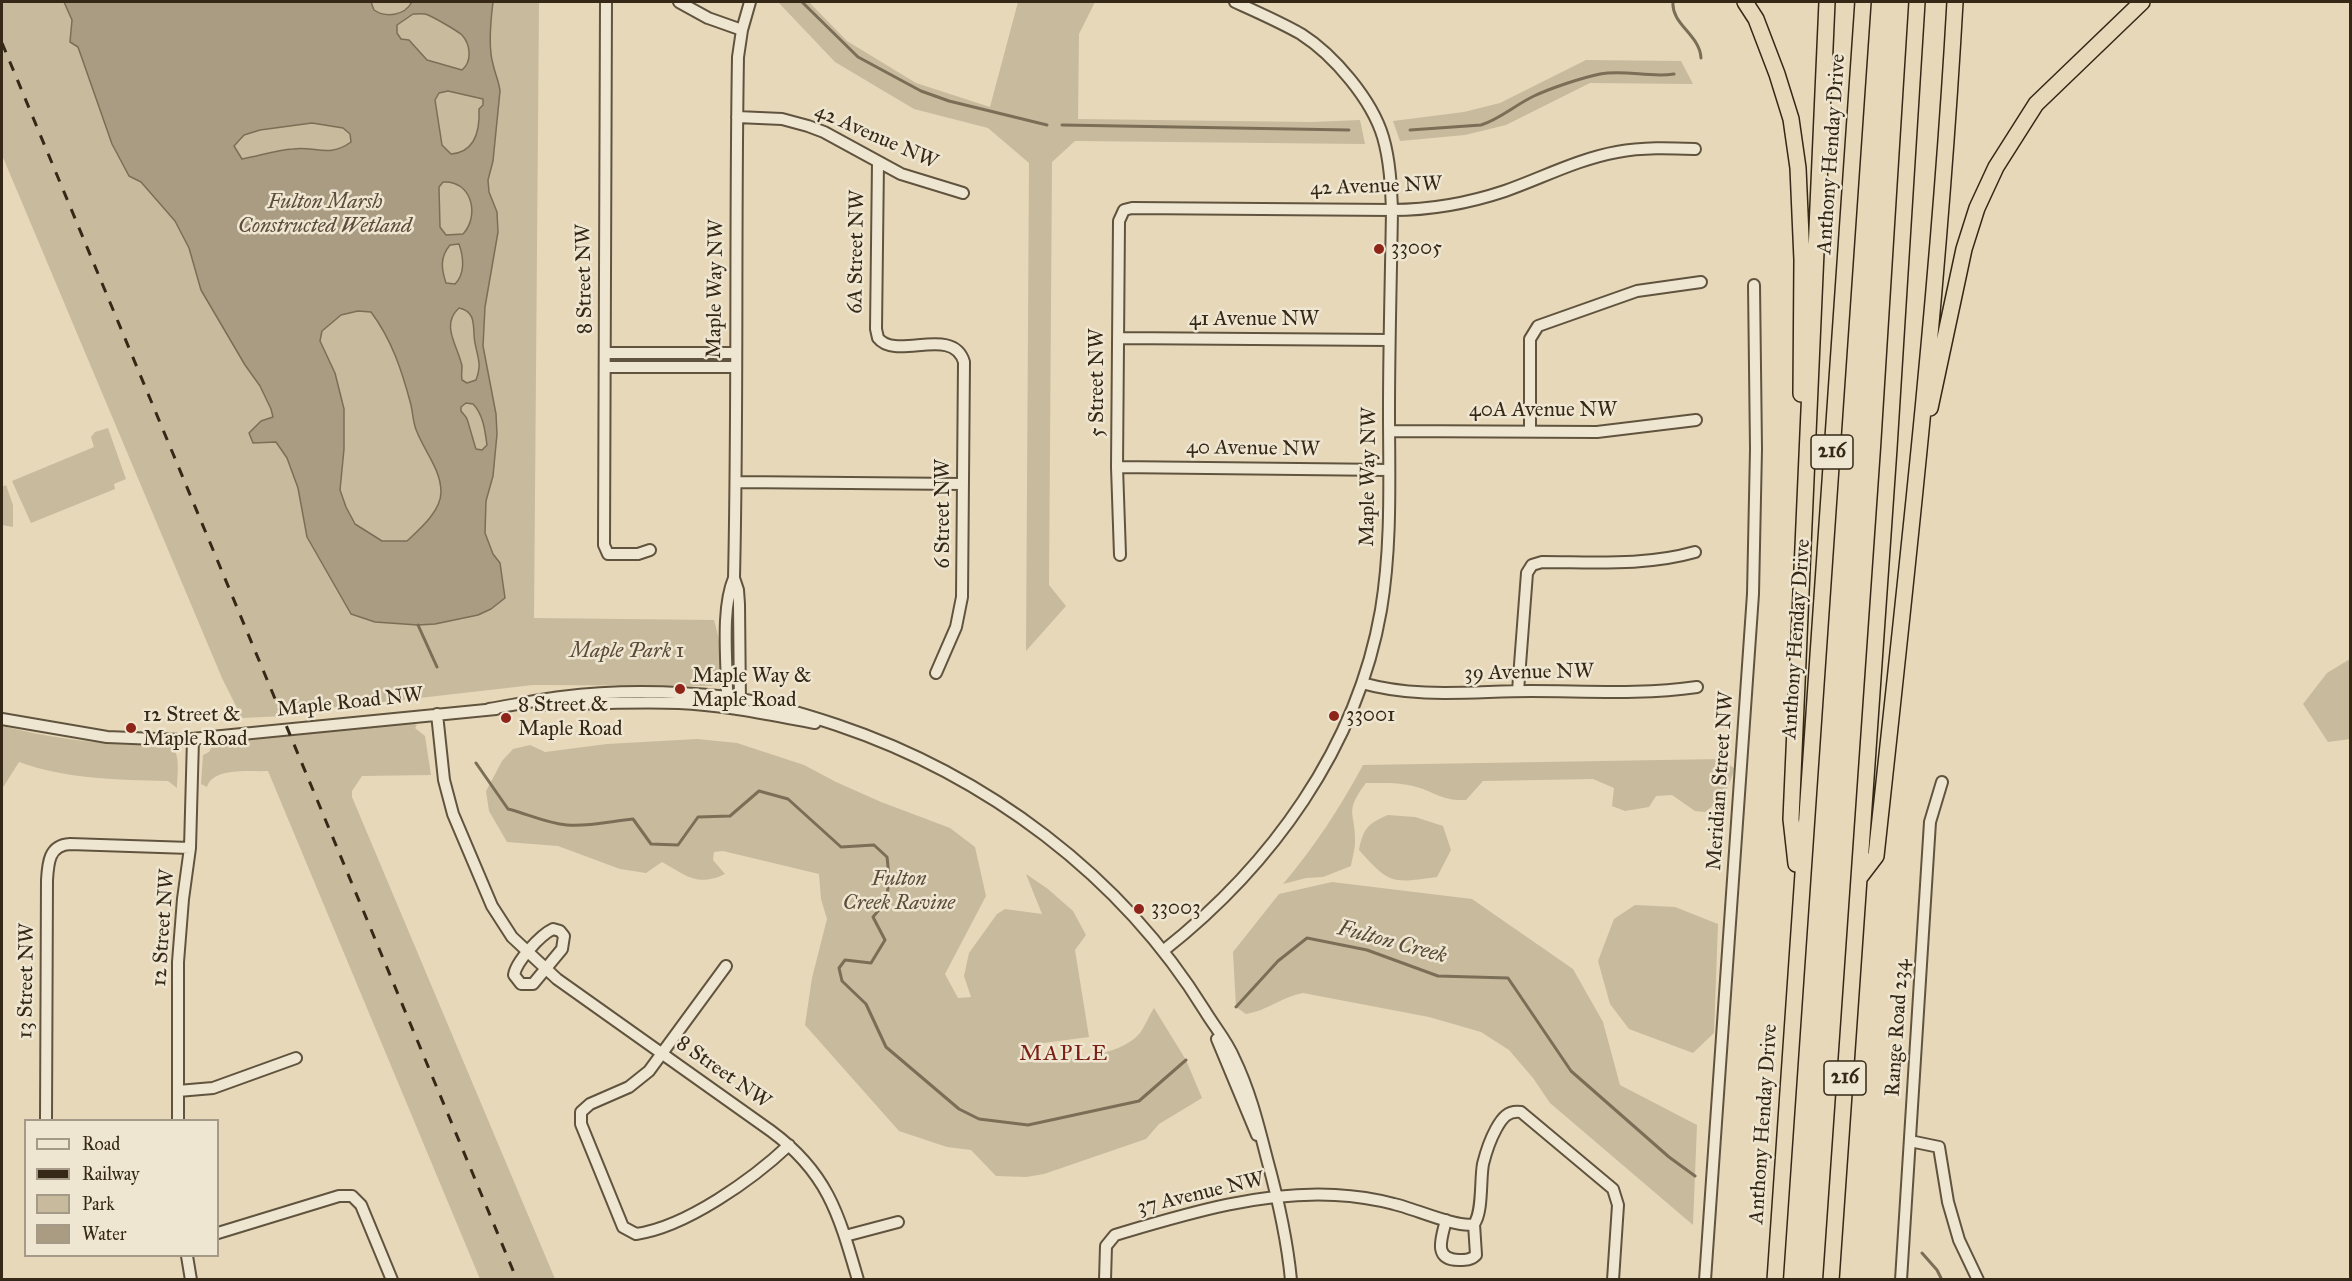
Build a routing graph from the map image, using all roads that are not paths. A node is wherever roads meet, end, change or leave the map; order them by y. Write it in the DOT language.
graph roads {
  1 [pos="606,2"];
  2 [pos="679,2"];
  3 [pos="750,2"];
  4 [pos="1236,2"];
  5 [pos="1745,2"];
  6 [pos="1827,2"];
  7 [pos="1863,2"];
  8 [pos="1917,2"];
  9 [pos="1955,2"];
  10 [pos="2142,2"];
  11 [pos="742,30"];
  12 [pos="737,117"];
  13 [pos="1695,149"];
  14 [pos="878,162"];
  15 [pos="963,193"];
  16 [pos="1392,210"];
  17 [pos="1122,212"];
  18 [pos="1701,282"];
  19 [pos="1754,285"];
  20 [pos="1118,338"];
  21 [pos="1389,340"];
  22 [pos="958,350"];
  23 [pos="606,353"];
  24 [pos="735,353"];
  25 [pos="606,367"];
  26 [pos="735,367"];
  27 [pos="1696,420"];
  28 [pos="1389,431"];
  29 [pos="1530,432"];
  30 [pos="1117,467"];
  31 [pos="1389,470"];
  32 [pos="1915,479"];
  33 [pos="735,482"];
  34 [pos="963,484"];
  35 [pos="1805,526"];
  36 [pos="651,550"];
  37 [pos="1695,552"];
  38 [pos="1120,555"];
  39 [pos="734,578"];
  40 [pos="936,673"];
  41 [pos="1362,683"];
  42 [pos="1697,687"];
  43 [pos="1518,691"];
  44 [pos="727,702"];
  45 [pos="740,704"];
  46 [pos="437,714"];
  47 [pos="2,719"];
  48 [pos="193,739"];
  49 [pos="1942,782"];
  50 [pos="190,848"];
  51 [pos="1860,877"];
  52 [pos="1800,903"];
  53 [pos="1163,951"];
  54 [pos="527,953"];
  55 [pos="726,966"];
  56 [pos="545,969"];
  57 [pos="663,1054"];
  58 [pos="296,1058"];
  59 [pos="178,1091"];
  60 [pos="46,1119"];
  61 [pos="178,1119"];
  62 [pos="1910,1141"];
  63 [pos="789,1145"];
  64 [pos="1278,1197"];
  65 [pos="1446,1220"];
  66 [pos="898,1222"];
  67 [pos="1474,1224"];
  68 [pos="219,1233"];
  69 [pos="845,1236"];
  70 [pos="187,1257"];
  71 [pos="191,1280"];
  72 [pos="392,1280"];
  73 [pos="858,1280"];
  74 [pos="1105,1280"];
  75 [pos="1292,1280"];
  76 [pos="1613,1280"];
  77 [pos="1705,1280"];
  78 [pos="1774,1280"];
  79 [pos="1831,1280"];
  80 [pos="1901,1280"];
  81 [pos="1978,1280"];
  1 -- 23 [label="street, 8 Street NW"];
  2 -- 11 [label="street"];
  3 -- 11 [label="street, Maple Way NW"];
  4 -- 16 [label="street, Maple Way NW"];
  5 -- 35 [label="highway"];
  6 -- 35 [label="highway"];
  7 -- 52 [label="highway, Anthony Henday Drive / 216"];
  8 -- 51 [label="highway, 216"];
  9 -- 32 [label="highway"];
  10 -- 32 [label="highway"];
  11 -- 12 [label="street, Maple Way NW"];
  12 -- 14 [label="street, 42 Avenue NW"];
  12 -- 24 [label="street, Maple Way NW"];
  13 -- 16 [label="street, 42 Avenue NW"];
  14 -- 15 [label="street, 42 Avenue NW"];
  14 -- 22 [label="street, 6A Street NW"];
  16 -- 17 [label="street, 42 Avenue NW"];
  16 -- 21 [label="street, Maple Way NW"];
  17 -- 20 [label="street, 5 Street NW"];
  18 -- 29 [label="street"];
  19 -- 77 [label="street, Meridian Street NW"];
  20 -- 21 [label="street, 41 Avenue NW"];
  20 -- 30 [label="street, 5 Street NW"];
  21 -- 28 [label="street, Maple Way NW"];
  22 -- 34 [label="street, 6 Street NW"];
  23 -- 24 [label="street"];
  23 -- 25 [label="street, 8 Street NW"];
  24 -- 26 [label="street, Maple Way NW"];
  25 -- 26 [label="street"];
  25 -- 36 [label="street, 8 Street NW"];
  26 -- 33 [label="street, Maple Way NW"];
  27 -- 29 [label="street, 40A Avenue NW"];
  28 -- 29 [label="street, 40A Avenue NW"];
  28 -- 31 [label="street, Maple Way NW"];
  30 -- 31 [label="street, 40 Avenue NW"];
  30 -- 38 [label="street, 5 Street NW"];
  31 -- 41 [label="street, Maple Way NW"];
  32 -- 51 [label="highway"];
  33 -- 34 [label="street"];
  33 -- 39 [label="street, Maple Way NW"];
  34 -- 40 [label="street, 6 Street NW"];
  35 -- 52 [label="highway"];
  37 -- 43 [label="street"];
  39 -- 44 [label="street, Maple Way NW"];
  39 -- 45 [label="street, Maple Way NW"];
  41 -- 43 [label="street, 39 Avenue NW"];
  41 -- 53 [label="street, Maple Way NW"];
  42 -- 43 [label="street, 39 Avenue NW"];
  44 -- 45 [label="street, Maple Road NW"];
  44 -- 46 [label="street, Maple Road NW"];
  45 -- 53 [label="street, Maple Road NW"];
  46 -- 48 [label="street, Maple Road NW"];
  46 -- 54 [label="street, 8 Street NW"];
  47 -- 48 [label="street, Maple Road NW"];
  48 -- 50 [label="street, 12 Street NW"];
  49 -- 62 [label="street, Range Road 234"];
  50 -- 59 [label="street, 12 Street NW"];
  50 -- 60 [label="street, 13 Street NW"];
  51 -- 79 [label="highway, 216"];
  52 -- 78 [label="highway, Anthony Henday Drive / 216"];
  53 -- 64 [label="street, Maple Road NW"];
  54 -- 56 [label="street, 8 Street NW"];
  54 -- 56 [label="street"];
  54 -- 56 [label="street"];
  55 -- 57 [label="street"];
  56 -- 57 [label="street, 8 Street NW"];
  57 -- 63 [label="street, 8 Street NW"];
  57 -- 63 [label="street"];
  58 -- 59 [label="street"];
  59 -- 61 [label="street, 12 Street NW"];
  62 -- 80 [label="street, Range Road 234"];
  62 -- 81 [label="street"];
  63 -- 69 [label="street, 8 Street NW"];
  64 -- 65 [label="street, 37 Avenue NW"];
  64 -- 74 [label="street, 37 Avenue NW"];
  64 -- 75 [label="street, Maple Road NW"];
  65 -- 67 [label="street, 37 Avenue NW"];
  65 -- 67 [label="street"];
  66 -- 69 [label="street"];
  67 -- 76 [label="street"];
  68 -- 72 [label="street"];
  69 -- 73 [label="street, 8 Street NW"];
  70 -- 71 [label="street"];
}
